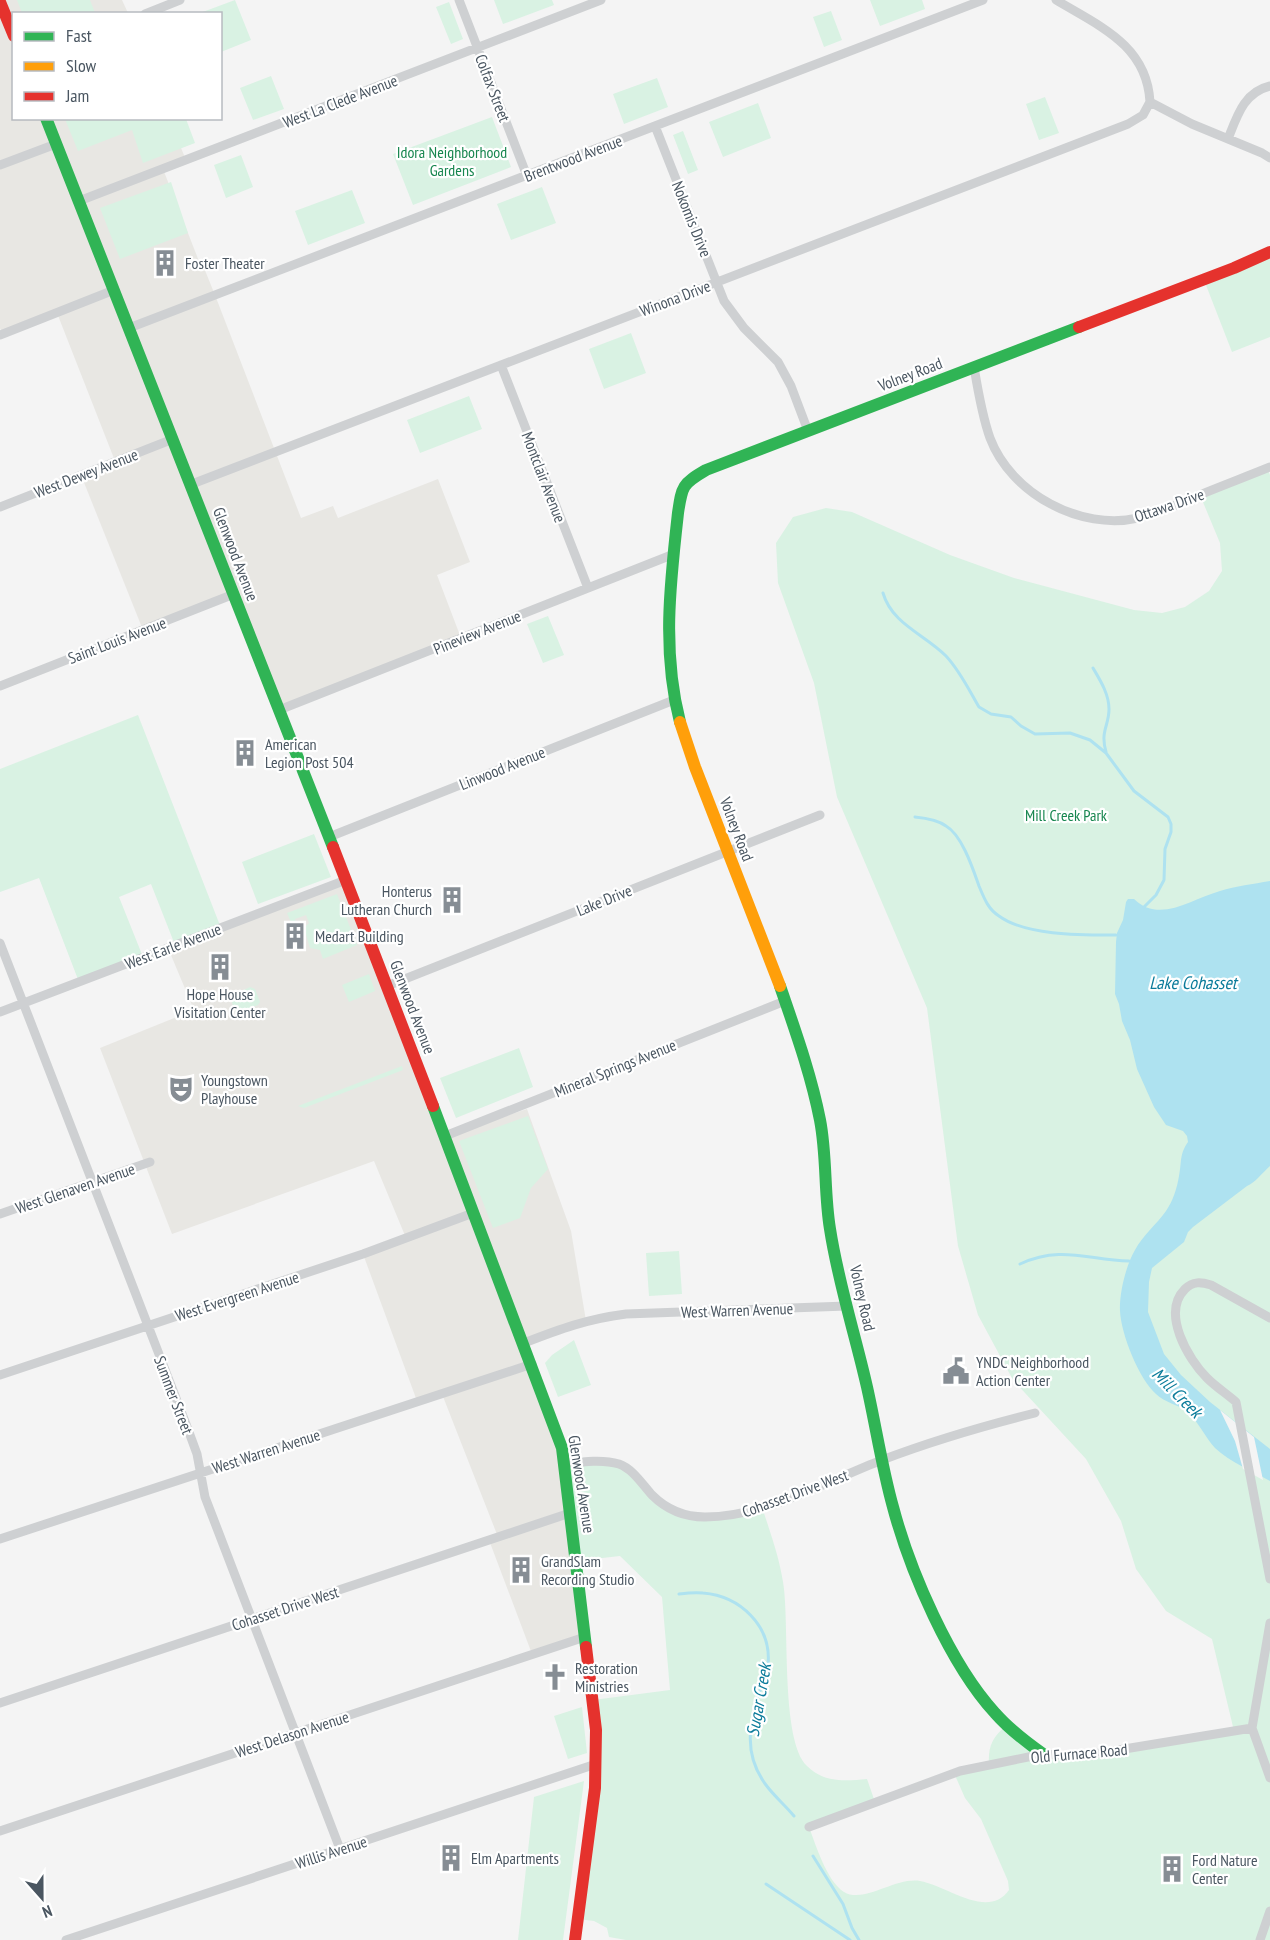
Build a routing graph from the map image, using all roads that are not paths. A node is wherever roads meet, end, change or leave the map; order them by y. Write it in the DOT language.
graph roads {
  1 [pos="180,0"];
  2 [pos="459,0"];
  3 [pos="602,0"];
  4 [pos="983,0"];
  5 [pos="1056,0"];
  6 [pos="0,2"];
  7 [pos="150,12"];
  8 [pos="12,31"];
  9 [pos="478,48"];
  10 [pos="1270,86"];
  11 [pos="1150,102"];
  12 [pos="47,120"];
  13 [pos="655,126"];
  14 [pos="1228,139"];
  15 [pos="56,144"];
  16 [pos="1270,158"];
  17 [pos="0,165"];
  18 [pos="527,176"];
  19 [pos="79,201"];
  20 [pos="1270,252"];
  21 [pos="717,282"];
  22 [pos="114,290"];
  23 [pos="129,328"];
  24 [pos="0,335"];
  25 [pos="501,365"];
  26 [pos="974,367"];
  27 [pos="808,430"];
  28 [pos="173,439"];
  29 [pos="1270,467"];
  30 [pos="192,484"];
  31 [pos="0,507"];
  32 [pos="674,554"];
  33 [pos="588,588"];
  34 [pos="234,594"];
  35 [pos="0,686"];
  36 [pos="674,700"];
  37 [pos="279,710"];
  38 [pos="820,815"];
  39 [pos="330,837"];
  40 [pos="728,851"];
  41 [pos="346,880"];
  42 [pos="0,943"];
  43 [pos="387,986"];
  44 [pos="785,1001"];
  45 [pos="23,1003"];
  46 [pos="0,1012"];
  47 [pos="445,1136"];
  48 [pos="150,1162"];
  49 [pos="92,1183"];
  50 [pos="473,1213"];
  51 [pos="0,1214"];
  52 [pos="846,1306"];
  53 [pos="1270,1318"];
  54 [pos="148,1325"];
  55 [pos="524,1343"];
  56 [pos="532,1364"];
  57 [pos="0,1375"];
  58 [pos="1035,1413"];
  59 [pos="881,1460"];
  60 [pos="564,1464"];
  61 [pos="200,1473"];
  62 [pos="570,1513"];
  63 [pos="0,1539"];
  64 [pos="1270,1579"];
  65 [pos="252,1619"];
  66 [pos="1270,1623"];
  67 [pos="585,1637"];
  68 [pos="0,1703"];
  69 [pos="1252,1728"];
  70 [pos="296,1733"];
  71 [pos="1043,1754"];
  72 [pos="596,1764"];
  73 [pos="1270,1778"];
  74 [pos="809,1827"];
  75 [pos="0,1831"];
  76 [pos="340,1849"];
  77 [pos="1270,1911"];
  78 [pos="66,1940"];
  79 [pos="575,1940"];
  80 [pos="1260,1940"];
  1 -- 7 [label="street"];
  2 -- 9 [label="street, Colfax Street"];
  3 -- 9 [label="street, West La Clede Avenue"];
  4 -- 13 [label="street, Brentwood Avenue"];
  5 -- 11 [label="street"];
  6 -- 8 [label="street"];
  9 -- 18 [label="street, Colfax Street"];
  9 -- 19 [label="street, West La Clede Avenue"];
  10 -- 14 [label="street"];
  11 -- 14 [label="street"];
  11 -- 21 [label="street, Winona Drive"];
  12 -- 15 [label="street, Glenwood Avenue"];
  13 -- 18 [label="street, Brentwood Avenue"];
  13 -- 21 [label="street, Nokomis Drive"];
  14 -- 16 [label="street"];
  15 -- 17 [label="street"];
  15 -- 19 [label="street, Glenwood Avenue"];
  18 -- 23 [label="street, Brentwood Avenue"];
  19 -- 22 [label="street, Glenwood Avenue"];
  20 -- 26 [label="street, Volney Road"];
  21 -- 25 [label="street, Winona Drive"];
  21 -- 27 [label="street, Nokomis Drive"];
  22 -- 23 [label="street, Glenwood Avenue"];
  22 -- 24 [label="street"];
  23 -- 28 [label="street, Glenwood Avenue"];
  25 -- 30 [label="street, Winona Drive"];
  25 -- 33 [label="street, Montclair Avenue"];
  26 -- 27 [label="street, Volney Road"];
  26 -- 29 [label="street, Ottawa Drive"];
  27 -- 32 [label="street, Volney Road"];
  28 -- 30 [label="street, Glenwood Avenue"];
  28 -- 31 [label="street, West Dewey Avenue"];
  30 -- 34 [label="street, Glenwood Avenue"];
  32 -- 33 [label="street, Pineview Avenue"];
  32 -- 36 [label="street, Volney Road"];
  33 -- 37 [label="street, Pineview Avenue"];
  34 -- 35 [label="street, Saint Louis Avenue"];
  34 -- 37 [label="street, Glenwood Avenue"];
  36 -- 39 [label="street, Linwood Avenue"];
  36 -- 40 [label="street, Volney Road"];
  37 -- 39 [label="street, Glenwood Avenue"];
  38 -- 40 [label="street, Lake Drive"];
  39 -- 41 [label="street, Glenwood Avenue"];
  40 -- 43 [label="street, Lake Drive"];
  40 -- 44 [label="street, Volney Road"];
  41 -- 43 [label="street, Glenwood Avenue"];
  41 -- 45 [label="street, West Earle Avenue"];
  42 -- 45 [label="street, Summer Street"];
  43 -- 47 [label="street, Glenwood Avenue"];
  44 -- 47 [label="street, Mineral Springs Avenue"];
  44 -- 52 [label="street, Volney Road"];
  45 -- 46 [label="street, West Earle Avenue"];
  45 -- 49 [label="street, Summer Street"];
  47 -- 50 [label="street, Glenwood Avenue"];
  48 -- 49 [label="street, West Glenaven Avenue"];
  49 -- 51 [label="street, West Glenaven Avenue"];
  49 -- 54 [label="street, Summer Street"];
  50 -- 54 [label="street, West Evergreen Avenue"];
  50 -- 55 [label="street, Glenwood Avenue"];
  52 -- 55 [label="street, West Warren Avenue"];
  52 -- 59 [label="street, Volney Road"];
  53 -- 64 [label="street"];
  54 -- 57 [label="street, West Evergreen Avenue"];
  54 -- 61 [label="street, Summer Street"];
  55 -- 56 [label="street, Glenwood Avenue"];
  56 -- 60 [label="street, Glenwood Avenue"];
  56 -- 61 [label="street, West Warren Avenue"];
  58 -- 59 [label="street, Cohasset Drive West"];
  59 -- 60 [label="street, Cohasset Drive West"];
  59 -- 71 [label="street, Volney Road"];
  60 -- 62 [label="street, Glenwood Avenue"];
  61 -- 63 [label="street, West Warren Avenue"];
  61 -- 65 [label="street, Summer Street"];
  62 -- 65 [label="street, Cohasset Drive West"];
  62 -- 67 [label="street, Glenwood Avenue"];
  65 -- 68 [label="street, Cohasset Drive West"];
  65 -- 70 [label="street, Summer Street"];
  66 -- 69 [label="street"];
  67 -- 70 [label="street, West Delason Avenue"];
  67 -- 72 [label="street, Glenwood Avenue"];
  69 -- 71 [label="street, Old Furnace Road"];
  69 -- 73 [label="street"];
  70 -- 75 [label="street, West Delason Avenue"];
  70 -- 76 [label="street, Summer Street"];
  71 -- 74 [label="street, Old Furnace Road"];
  72 -- 76 [label="street, Willis Avenue"];
  72 -- 79 [label="street, Glenwood Avenue"];
  76 -- 78 [label="street, Willis Avenue"];
  77 -- 80 [label="street"];
}
